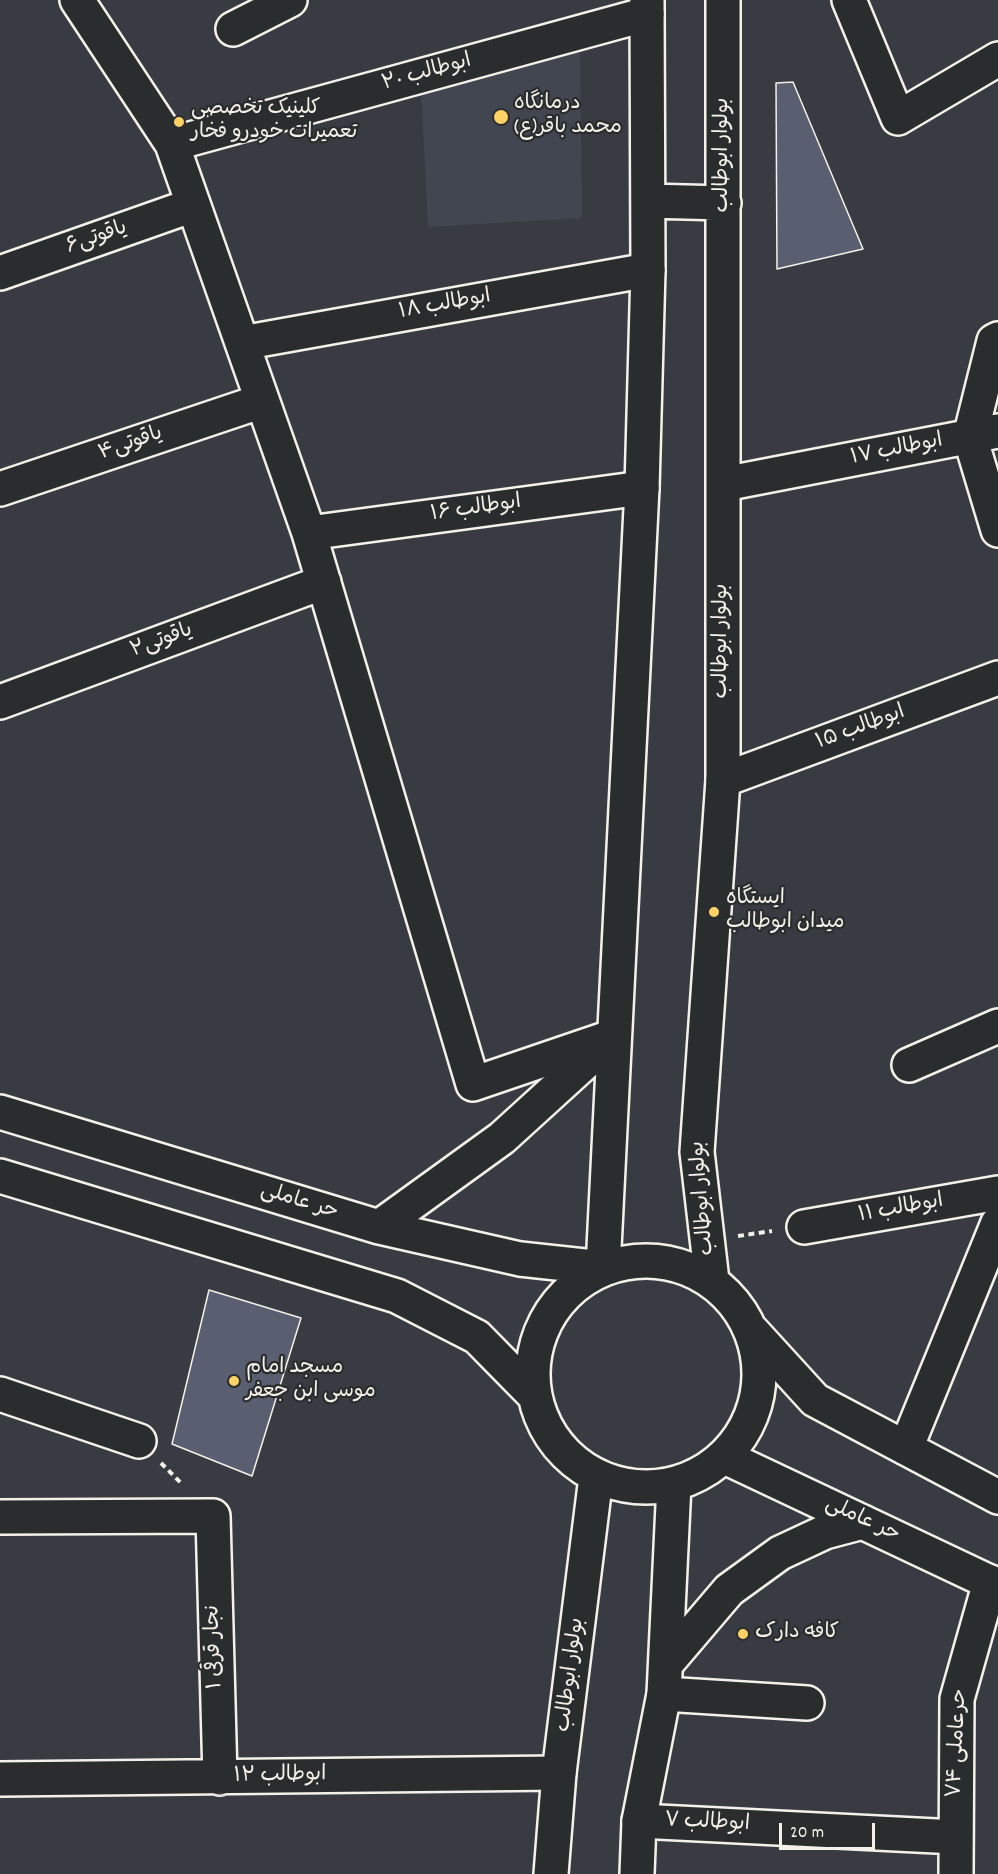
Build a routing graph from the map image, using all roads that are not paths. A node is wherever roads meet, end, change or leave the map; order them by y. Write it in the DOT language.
graph roads {
  1 [pos="76,0"];
  2 [pos="290,0"];
  3 [pos="849,0"];
  4 [pos="726,2"];
  5 [pos="647,7"];
  6 [pos="233,29"];
  7 [pos="998,59"];
  8 [pos="172,144"];
  9 [pos="648,201"];
  10 [pos="724,202"];
  11 [pos="194,205"];
  12 [pos="648,270"];
  13 [pos="0,273"];
  14 [pos="998,339"];
  15 [pos="242,343"];
  16 [pos="262,401"];
  17 [pos="984,434"];
  18 [pos="724,484"];
  19 [pos="642,488"];
  20 [pos="0,489"];
  21 [pos="998,530"];
  22 [pos="309,533"];
  23 [pos="324,582"];
  24 [pos="998,678"];
  25 [pos="0,702"];
  26 [pos="723,780"];
  27 [pos="998,1026"];
  28 [pos="614,1036"];
  29 [pos="909,1065"];
  30 [pos="0,1112"];
  31 [pos="0,1176"];
  32 [pos="998,1193"];
  33 [pos="998,1223"];
  34 [pos="379,1227"];
  35 [pos="804,1227"];
  36 [pos="990,1261"];
  37 [pos="603,1268"];
  38 [pos="712,1281"];
  39 [pos="752,1331"];
  40 [pos="0,1394"];
  41 [pos="533,1394"];
  42 [pos="139,1441"];
  43 [pos="906,1448"];
  44 [pos="725,1456"];
  45 [pos="596,1477"];
  46 [pos="674,1484"];
  47 [pos="998,1497"];
  48 [pos="0,1517"];
  49 [pos="863,1522"];
  50 [pos="994,1584"];
  51 [pos="665,1679"];
  52 [pos="807,1703"];
  53 [pos="559,1773"];
  54 [pos="220,1778"];
  55 [pos="0,1779"];
  56 [pos="639,1821"];
  57 [pos="956,1837"];
  58 [pos="550,1874"];
  59 [pos="637,1874"];
  60 [pos="956,1874"];
  1 -- 8 [label="street"];
  2 -- 6 [label="street"];
  3 -- 7 [label="street"];
  4 -- 10 [label="street, بولوار ابوطالب"];
  5 -- 8 [label="street, ابوطالب ۲۰"];
  5 -- 9 [label="street"];
  8 -- 11 [label="street"];
  9 -- 10 [label="street"];
  9 -- 12 [label="street"];
  10 -- 18 [label="street, بولوار ابوطالب"];
  11 -- 13 [label="street, یاقوتی۶"];
  11 -- 15 [label="street"];
  12 -- 15 [label="street, ابوطالب ۱۸"];
  12 -- 19 [label="street"];
  14 -- 17 [label="street, ابوطالب ۱۷"];
  15 -- 16 [label="street"];
  16 -- 20 [label="street, یاقوتی۴"];
  16 -- 22 [label="street"];
  17 -- 18 [label="street, ابوطالب ۱۷"];
  17 -- 21 [label="street"];
  18 -- 26 [label="street, بولوار ابوطالب"];
  19 -- 22 [label="street, ابوطالب ۱۶"];
  19 -- 28 [label="street"];
  22 -- 23 [label="street"];
  23 -- 25 [label="street, یاقوتی۲"];
  23 -- 28 [label="street"];
  24 -- 26 [label="street, ابوطالب ۱۵"];
  26 -- 38 [label="street, بولوار ابوطالب"];
  27 -- 29 [label="street"];
  28 -- 34 [label="street"];
  28 -- 37 [label="street"];
  30 -- 34 [label="street, حر عاملی"];
  31 -- 41 [label="street"];
  32 -- 35 [label="street, ابوطالب ۱۱"];
  33 -- 36 [label="street"];
  34 -- 37 [label="street, حر عاملی"];
  36 -- 43 [label="street"];
  37 -- 38 [label="street"];
  37 -- 41 [label="street"];
  38 -- 39 [label="street"];
  39 -- 43 [label="street"];
  39 -- 44 [label="street"];
  40 -- 42 [label="street"];
  41 -- 45 [label="street"];
  43 -- 47 [label="street"];
  44 -- 46 [label="street"];
  44 -- 49 [label="street, حر عاملی"];
  45 -- 46 [label="street"];
  45 -- 53 [label="street, بولوار ابوطالب"];
  46 -- 51 [label="street"];
  48 -- 54 [label="street, نجار قرقی ۱"];
  49 -- 50 [label="street, حر عاملی"];
  49 -- 51 [label="street"];
  50 -- 57 [label="street, حرعاملی ۷۴"];
  51 -- 52 [label="street"];
  51 -- 56 [label="street"];
  53 -- 54 [label="street, ابوطالب ۱۲"];
  53 -- 58 [label="street, بولوار ابوطالب"];
  54 -- 55 [label="street, ابوطالب ۱۲"];
  56 -- 57 [label="street, ابوطالب ۷"];
  56 -- 59 [label="street"];
  57 -- 60 [label="street, حرعاملی ۷۴"];
}
